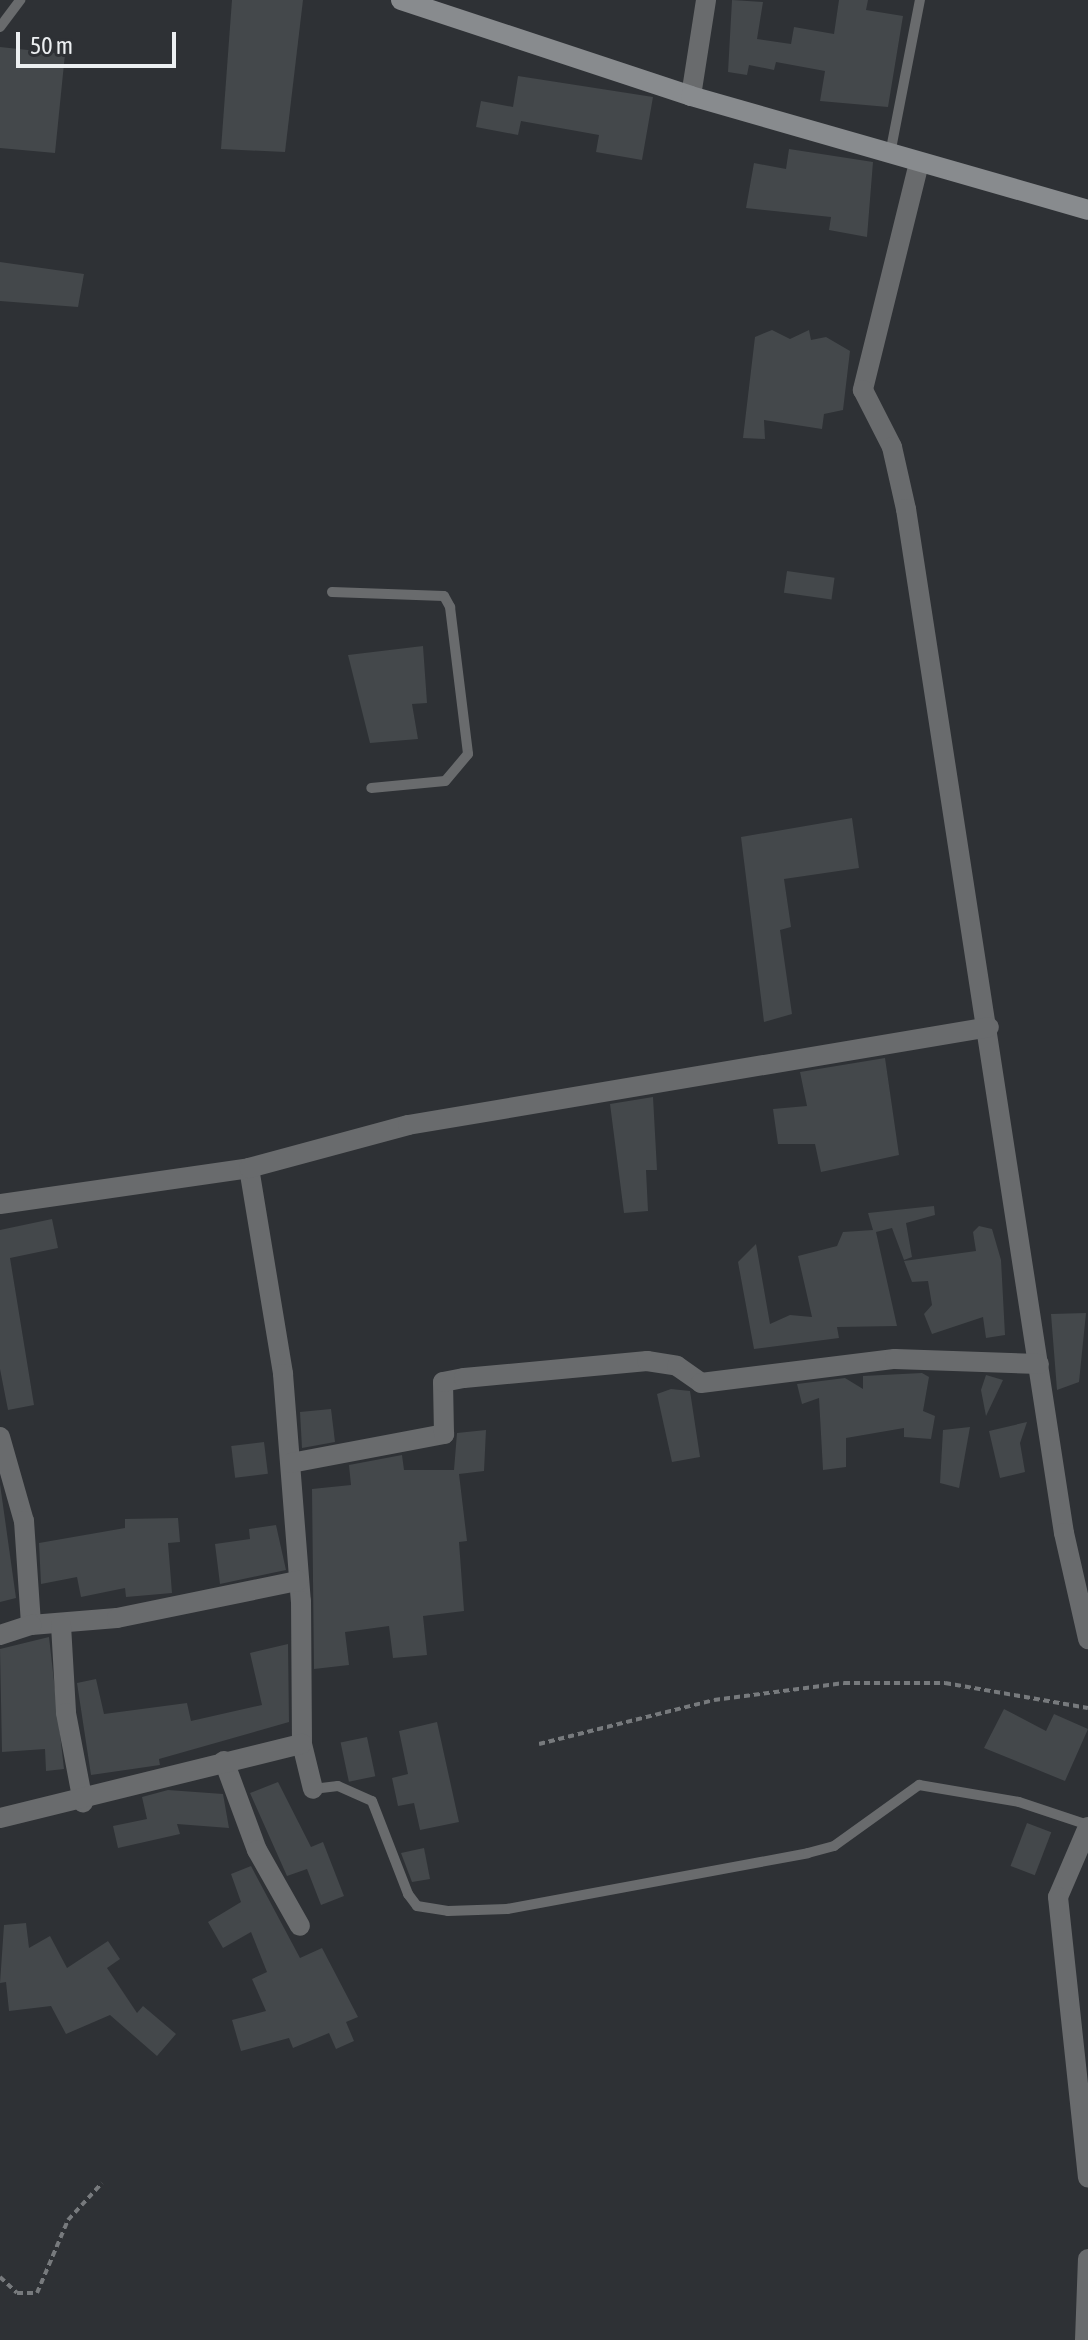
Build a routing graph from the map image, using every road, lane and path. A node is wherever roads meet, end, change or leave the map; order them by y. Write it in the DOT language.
graph roads {
  1 [pos="20,0"];
  2 [pos="401,0"];
  3 [pos="706,0"];
  4 [pos="920,0"];
  5 [pos="0,27"];
  6 [pos="691,96"];
  7 [pos="890,154"];
  8 [pos="919,163"];
  9 [pos="1088,210"];
  10 [pos="332,592"];
  11 [pos="371,788"];
  12 [pos="989,1027"];
  13 [pos="249,1168"];
  14 [pos="0,1204"];
  15 [pos="1039,1364"];
  16 [pos="0,1437"];
  17 [pos="291,1463"];
  18 [pos="298,1581"];
  19 [pos="31,1625"];
  20 [pos="61,1625"];
  21 [pos="0,1635"];
  22 [pos="1088,1639"];
  23 [pos="1088,1708"];
  24 [pos="302,1744"];
  25 [pos="539,1744"];
  26 [pos="224,1761"];
  27 [pos="313,1789"];
  28 [pos="83,1802"];
  29 [pos="0,1818"];
  30 [pos="1088,1826"];
  31 [pos="300,1926"];
  32 [pos="1088,2177"];
  33 [pos="102,2183"];
  34 [pos="1088,2259"];
  35 [pos="0,2277"];
  36 [pos="1085,2340"];
  1 -- 5 [label="lane"];
  2 -- 6 [label="main road"];
  3 -- 6 [label="street"];
  4 -- 7 [label="lane"];
  6 -- 7 [label="main road"];
  7 -- 8 [label="main road"];
  8 -- 9 [label="main road"];
  8 -- 12 [label="street"];
  10 -- 11 [label="lane"];
  12 -- 13 [label="street"];
  12 -- 15 [label="street"];
  13 -- 14 [label="street"];
  13 -- 17 [label="street"];
  15 -- 17 [label="street"];
  15 -- 22 [label="street"];
  16 -- 19 [label="street"];
  17 -- 18 [label="street"];
  18 -- 20 [label="street"];
  18 -- 24 [label="street"];
  19 -- 20 [label="street"];
  19 -- 21 [label="street"];
  20 -- 28 [label="street"];
  23 -- 25 [label="path"];
  24 -- 26 [label="street"];
  24 -- 27 [label="street"];
  26 -- 28 [label="street"];
  26 -- 31 [label="street"];
  27 -- 30 [label="lane"];
  28 -- 29 [label="street"];
  30 -- 32 [label="street"];
  33 -- 35 [label="path"];
  34 -- 36 [label="street"];
}
